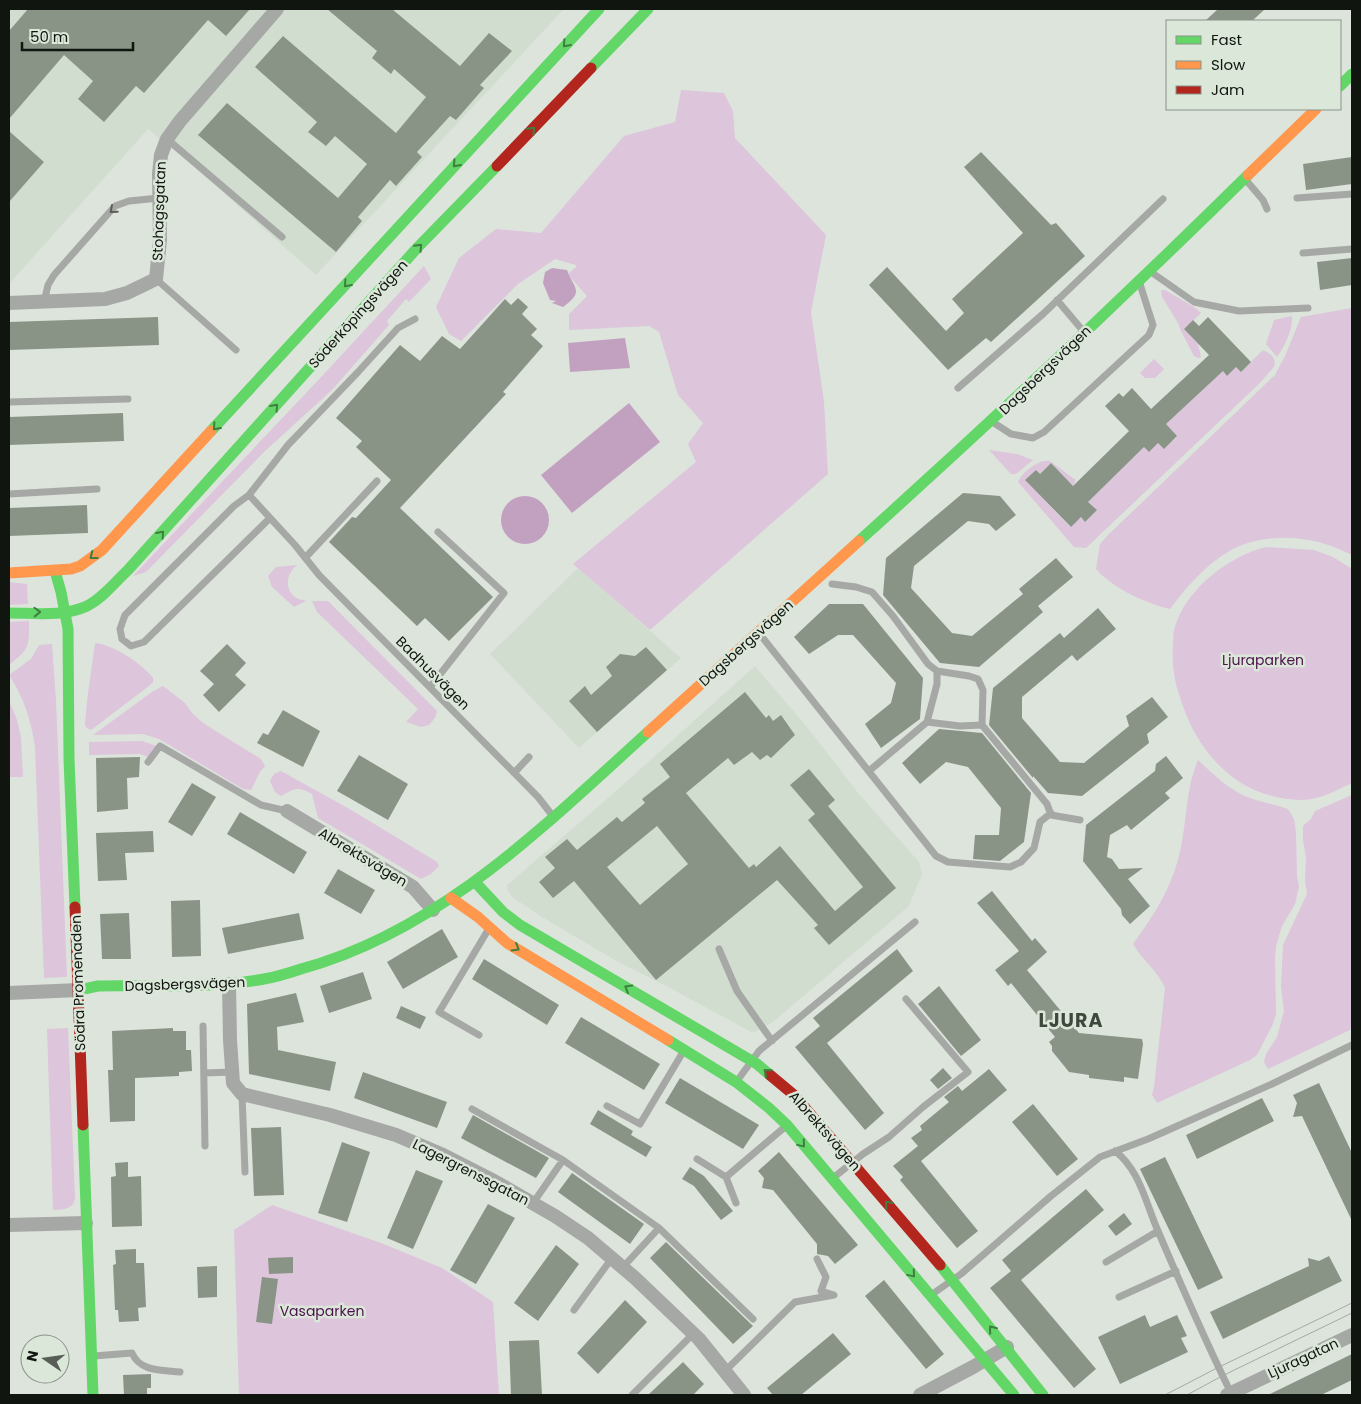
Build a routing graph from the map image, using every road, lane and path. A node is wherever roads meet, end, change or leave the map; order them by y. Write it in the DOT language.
graph roads {
  1 [pos="277,9"];
  2 [pos="599,9"];
  3 [pos="648,9"];
  4 [pos="1352,74"];
  5 [pos="1341,85"];
  6 [pos="1315,110"];
  7 [pos="167,139"];
  8 [pos="1245,178"];
  9 [pos="1352,194"];
  10 [pos="159,198"];
  11 [pos="1297,198"];
  12 [pos="1163,199"];
  13 [pos="1267,209"];
  14 [pos="282,237"];
  15 [pos="1352,249"];
  16 [pos="1302,253"];
  17 [pos="1150,270"];
  18 [pos="156,279"];
  19 [pos="1139,282"];
  20 [pos="1057,300"];
  21 [pos="44,302"];
  22 [pos="9,304"];
  23 [pos="1308,308"];
  24 [pos="415,319"];
  25 [pos="1085,333"];
  26 [pos="236,350"];
  27 [pos="958,388"];
  28 [pos="128,399"];
  29 [pos="9,402"];
  30 [pos="991,422"];
  31 [pos="377,481"];
  32 [pos="97,489"];
  33 [pos="9,494"];
  34 [pos="248,495"];
  35 [pos="270,518"];
  36 [pos="438,532"];
  37 [pos="305,558"];
  38 [pos="56,571"];
  39 [pos="9,573"];
  40 [pos="832,584"];
  41 [pos="65,611"];
  42 [pos="9,613"];
  43 [pos="758,633"];
  44 [pos="936,671"];
  45 [pos="430,687"];
  46 [pos="927,722"];
  47 [pos="982,725"];
  48 [pos="529,757"];
  49 [pos="148,762"];
  50 [pos="869,771"];
  51 [pos="514,773"];
  52 [pos="287,811"];
  53 [pos="1051,813"];
  54 [pos="554,817"];
  55 [pos="1080,820"];
  56 [pos="475,882"];
  57 [pos="451,898"];
  58 [pos="433,910"];
  59 [pos="915,922"];
  60 [pos="489,928"];
  61 [pos="719,949"];
  62 [pos="229,984"];
  63 [pos="79,990"];
  64 [pos="9,993"];
  65 [pos="906,999"];
  66 [pos="203,1026"];
  67 [pos="479,1035"];
  68 [pos="772,1041"];
  69 [pos="1352,1044"];
  70 [pos="684,1049"];
  71 [pos="751,1060"];
  72 [pos="232,1072"];
  73 [pos="204,1073"];
  74 [pos="736,1082"];
  75 [pos="242,1094"];
  76 [pos="607,1106"];
  77 [pos="472,1109"];
  78 [pos="787,1126"];
  79 [pos="204,1146"];
  80 [pos="1115,1151"];
  81 [pos="563,1160"];
  82 [pos="697,1160"];
  83 [pos="853,1163"];
  84 [pos="245,1172"];
  85 [pos="726,1177"];
  86 [pos="832,1179"];
  87 [pos="533,1203"];
  88 [pos="736,1203"];
  89 [pos="86,1223"];
  90 [pos="9,1225"];
  91 [pos="659,1228"];
  92 [pos="1158,1231"];
  93 [pos="612,1258"];
  94 [pos="816,1259"];
  95 [pos="1106,1262"];
  96 [pos="623,1267"];
  97 [pos="1176,1271"];
  98 [pos="953,1280"];
  99 [pos="930,1295"];
  100 [pos="1119,1297"];
  101 [pos="574,1310"];
  102 [pos="753,1319"];
  103 [pos="693,1334"];
  104 [pos="1352,1335"];
  105 [pos="1007,1347"];
  106 [pos="91,1357"];
  107 [pos="985,1361"];
  108 [pos="180,1372"];
  109 [pos="724,1372"];
  110 [pos="1229,1394"];
  111 [pos="93,1395"];
  112 [pos="632,1395"];
  113 [pos="744,1395"];
  114 [pos="920,1395"];
  115 [pos="1014,1395"];
  116 [pos="1043,1395"];
  1 -- 7 [label="street, Stohagsgatan"];
  2 -- 38 [label="main road, Söderköpingsvägen, one-way"];
  41 -- 3 [label="main road, Söderköpingsvägen, one-way"];
  4 -- 5 [label="main road"];
  6 -- 8 [label="main road, Dagsbergsvägen"];
  7 -- 10 [label="street, Stohagsgatan"];
  7 -- 14 [label="lane"];
  8 -- 13 [label="lane"];
  8 -- 17 [label="main road, Dagsbergsvägen"];
  9 -- 11 [label="lane"];
  10 -- 18 [label="street, Stohagsgatan"];
  10 -- 21 [label="lane, one-way"];
  12 -- 20 [label="lane"];
  15 -- 16 [label="lane"];
  17 -- 19 [label="main road, Dagsbergsvägen"];
  17 -- 23 [label="lane"];
  18 -- 21 [label="street, Stohagsgatan"];
  18 -- 26 [label="lane"];
  19 -- 25 [label="main road, Dagsbergsvägen"];
  19 -- 30 [label="lane"];
  20 -- 25 [label="lane"];
  20 -- 27 [label="lane"];
  21 -- 22 [label="street, Stohagsgatan"];
  24 -- 34 [label="lane"];
  25 -- 30 [label="main road, Dagsbergsvägen"];
  28 -- 29 [label="lane"];
  30 -- 43 [label="main road, Dagsbergsvägen"];
  31 -- 37 [label="lane"];
  32 -- 33 [label="lane"];
  34 -- 35 [label="lane, Badhusvägen"];
  34 -- 35 [label="lane"];
  35 -- 37 [label="lane, Badhusvägen"];
  36 -- 45 [label="lane"];
  37 -- 45 [label="lane, Badhusvägen"];
  38 -- 39 [label="main road, Söderköpingsvägen"];
  38 -- 41 [label="main road, Södra Promenaden"];
  40 -- 44 [label="lane"];
  42 -- 41 [label="main road, Söderköpingsvägen, one-way"];
  41 -- 63 [label="main road, Södra Promenaden"];
  43 -- 50 [label="lane"];
  43 -- 54 [label="main road, Dagsbergsvägen"];
  44 -- 46 [label="lane"];
  44 -- 47 [label="lane"];
  45 -- 51 [label="lane, Badhusvägen"];
  46 -- 47 [label="lane"];
  46 -- 50 [label="lane"];
  47 -- 53 [label="lane"];
  48 -- 51 [label="lane"];
  49 -- 52 [label="lane"];
  50 -- 53 [label="lane"];
  51 -- 54 [label="lane, Badhusvägen"];
  52 -- 58 [label="street, Albrektsvägen"];
  53 -- 55 [label="lane"];
  54 -- 56 [label="main road, Dagsbergsvägen"];
  56 -- 57 [label="main road, Dagsbergsvägen"];
  71 -- 56 [label="main road, Albrektsvägen, one-way"];
  57 -- 58 [label="main road, Dagsbergsvägen"];
  57 -- 60 [label="main road, Albrektsvägen"];
  58 -- 62 [label="main road, Dagsbergsvägen"];
  59 -- 68 [label="lane"];
  60 -- 67 [label="lane"];
  60 -- 70 [label="main road, Albrektsvägen, one-way"];
  61 -- 68 [label="lane"];
  62 -- 63 [label="main road, Dagsbergsvägen"];
  62 -- 72 [label="street"];
  63 -- 64 [label="street"];
  63 -- 89 [label="main road, Södra Promenaden"];
  65 -- 83 [label="lane"];
  66 -- 73 [label="lane"];
  68 -- 71 [label="lane"];
  69 -- 80 [label="lane"];
  70 -- 74 [label="main road, Albrektsvägen"];
  70 -- 76 [label="lane"];
  71 -- 74 [label="lane"];
  83 -- 71 [label="main road, Albrektsvägen, one-way"];
  72 -- 73 [label="lane"];
  72 -- 75 [label="street"];
  73 -- 79 [label="lane"];
  74 -- 78 [label="main road, Albrektsvägen"];
  75 -- 84 [label="lane"];
  75 -- 87 [label="street, Lagergrenssgatan"];
  77 -- 81 [label="lane"];
  78 -- 85 [label="lane"];
  78 -- 86 [label="main road, Albrektsvägen, one-way"];
  80 -- 92 [label="lane"];
  80 -- 98 [label="lane"];
  81 -- 87 [label="lane"];
  81 -- 91 [label="lane"];
  82 -- 85 [label="lane"];
  83 -- 86 [label="lane"];
  98 -- 83 [label="main road, Albrektsvägen, one-way"];
  85 -- 88 [label="lane"];
  86 -- 99 [label="main road, Albrektsvägen, one-way"];
  87 -- 93 [label="street, Lagergrenssgatan"];
  89 -- 90 [label="street"];
  89 -- 106 [label="main road, Södra Promenaden"];
  91 -- 96 [label="lane"];
  91 -- 102 [label="lane"];
  92 -- 95 [label="lane"];
  92 -- 97 [label="lane"];
  93 -- 96 [label="street, Lagergrenssgatan"];
  93 -- 101 [label="lane"];
  94 -- 109 [label="lane"];
  96 -- 103 [label="street, Lagergrenssgatan"];
  97 -- 100 [label="lane"];
  97 -- 110 [label="lane"];
  98 -- 99 [label="lane"];
  105 -- 98 [label="main road, Albrektsvägen, one-way"];
  99 -- 107 [label="main road, Albrektsvägen"];
  103 -- 109 [label="street, Lagergrenssgatan"];
  103 -- 112 [label="lane"];
  104 -- 110 [label="street, Ljuragatan"];
  105 -- 107 [label="street"];
  105 -- 116 [label="main road, Albrektsvägen"];
  106 -- 108 [label="lane"];
  106 -- 111 [label="main road, Södra Promenaden"];
  107 -- 114 [label="street"];
  107 -- 115 [label="main road, Albrektsvägen"];
  109 -- 113 [label="street, Lagergrenssgatan"];
}
